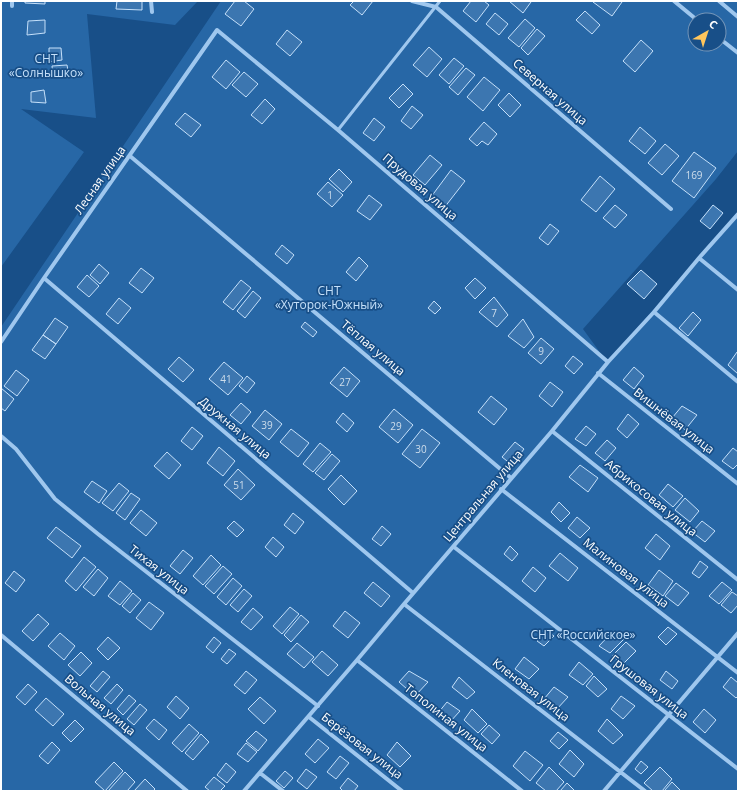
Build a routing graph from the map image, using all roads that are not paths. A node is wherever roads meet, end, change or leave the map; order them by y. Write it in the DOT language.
graph roads {
  1 [pos="12,1"];
  2 [pos="151,1"];
  3 [pos="412,1"];
  4 [pos="440,1"];
  5 [pos="674,1"];
  6 [pos="719,1"];
  7 [pos="12,6"];
  8 [pos="436,7"];
  9 [pos="152,12"];
  10 [pos="687,12"];
  11 [pos="738,17"];
  12 [pos="217,30"];
  13 [pos="727,44"];
  14 [pos="738,53"];
  15 [pos="338,130"];
  16 [pos="130,156"];
  17 [pos="671,209"];
  18 [pos="738,214"];
  19 [pos="698,258"];
  20 [pos="44,278"];
  21 [pos="738,290"];
  22 [pos="654,312"];
  23 [pos="1,342"];
  24 [pos="608,362"];
  25 [pos="598,373"];
  26 [pos="738,382"];
  27 [pos="552,431"];
  28 [pos="1,436"];
  29 [pos="511,478"];
  30 [pos="738,484"];
  31 [pos="502,489"];
  32 [pos="454,547"];
  33 [pos="738,580"];
  34 [pos="413,593"];
  35 [pos="404,604"];
  36 [pos="738,633"];
  37 [pos="1,635"];
  38 [pos="717,657"];
  39 [pos="357,660"];
  40 [pos="738,673"];
  41 [pos="318,706"];
  42 [pos="668,715"];
  43 [pos="309,717"];
  44 [pos="738,769"];
  45 [pos="620,772"];
  46 [pos="260,773"];
  47 [pos="187,791"];
  48 [pos="244,791"];
  49 [pos="283,791"];
  50 [pos="402,791"];
  51 [pos="522,791"];
  52 [pos="604,791"];
  53 [pos="645,791"];
  1 -- 7 [label="street"];
  2 -- 9 [label="street"];
  3 -- 8 [label="street, Северная улица"];
  4 -- 8 [label="lane"];
  5 -- 10 [label="street"];
  6 -- 11 [label="street"];
  8 -- 15 [label="lane"];
  8 -- 17 [label="street, Северная улица"];
  12 -- 15 [label="street, Прудовая улица"];
  12 -- 16 [label="street, Лесная улица"];
  13 -- 14 [label="street"];
  15 -- 24 [label="street, Прудовая улица"];
  16 -- 20 [label="street, Лесная улица"];
  16 -- 29 [label="street, Тёплая улица"];
  18 -- 19 [label="street, Центральная улица"];
  19 -- 21 [label="street"];
  19 -- 22 [label="street, Центральная улица"];
  20 -- 23 [label="street, Лесная улица"];
  20 -- 34 [label="street, Дружная улица"];
  22 -- 24 [label="street, Центральная улица"];
  22 -- 26 [label="street"];
  24 -- 25 [label="street, Центральная улица"];
  25 -- 27 [label="street, Центральная улица"];
  25 -- 30 [label="street, Вишнёвая улица"];
  27 -- 29 [label="street, Центральная улица"];
  27 -- 33 [label="street, Абрикосовая улица"];
  28 -- 41 [label="street, Тихая улица"];
  29 -- 31 [label="street, Центральная улица"];
  31 -- 32 [label="street, Центральная улица"];
  31 -- 38 [label="street, Малиновая улица"];
  32 -- 34 [label="street, Центральная улица"];
  32 -- 42 [label="street, Грушовая улица"];
  34 -- 35 [label="street, Центральная улица"];
  35 -- 39 [label="street, Центральная улица"];
  35 -- 45 [label="street, Кленовая улица"];
  36 -- 38 [label="street"];
  37 -- 47 [label="street, Вольная улица"];
  38 -- 40 [label="street, Малиновая улица"];
  38 -- 42 [label="street"];
  39 -- 41 [label="street, Центральная улица"];
  39 -- 51 [label="street, Тополиная улица"];
  41 -- 43 [label="street, Центральная улица"];
  42 -- 44 [label="street, Грушовая улица"];
  42 -- 45 [label="street"];
  43 -- 46 [label="street, Центральная улица"];
  43 -- 50 [label="street, Берёзовая улица"];
  45 -- 52 [label="street"];
  45 -- 53 [label="street, Кленовая улица"];
  46 -- 48 [label="street, Центральная улица"];
  46 -- 49 [label="street"];
}
